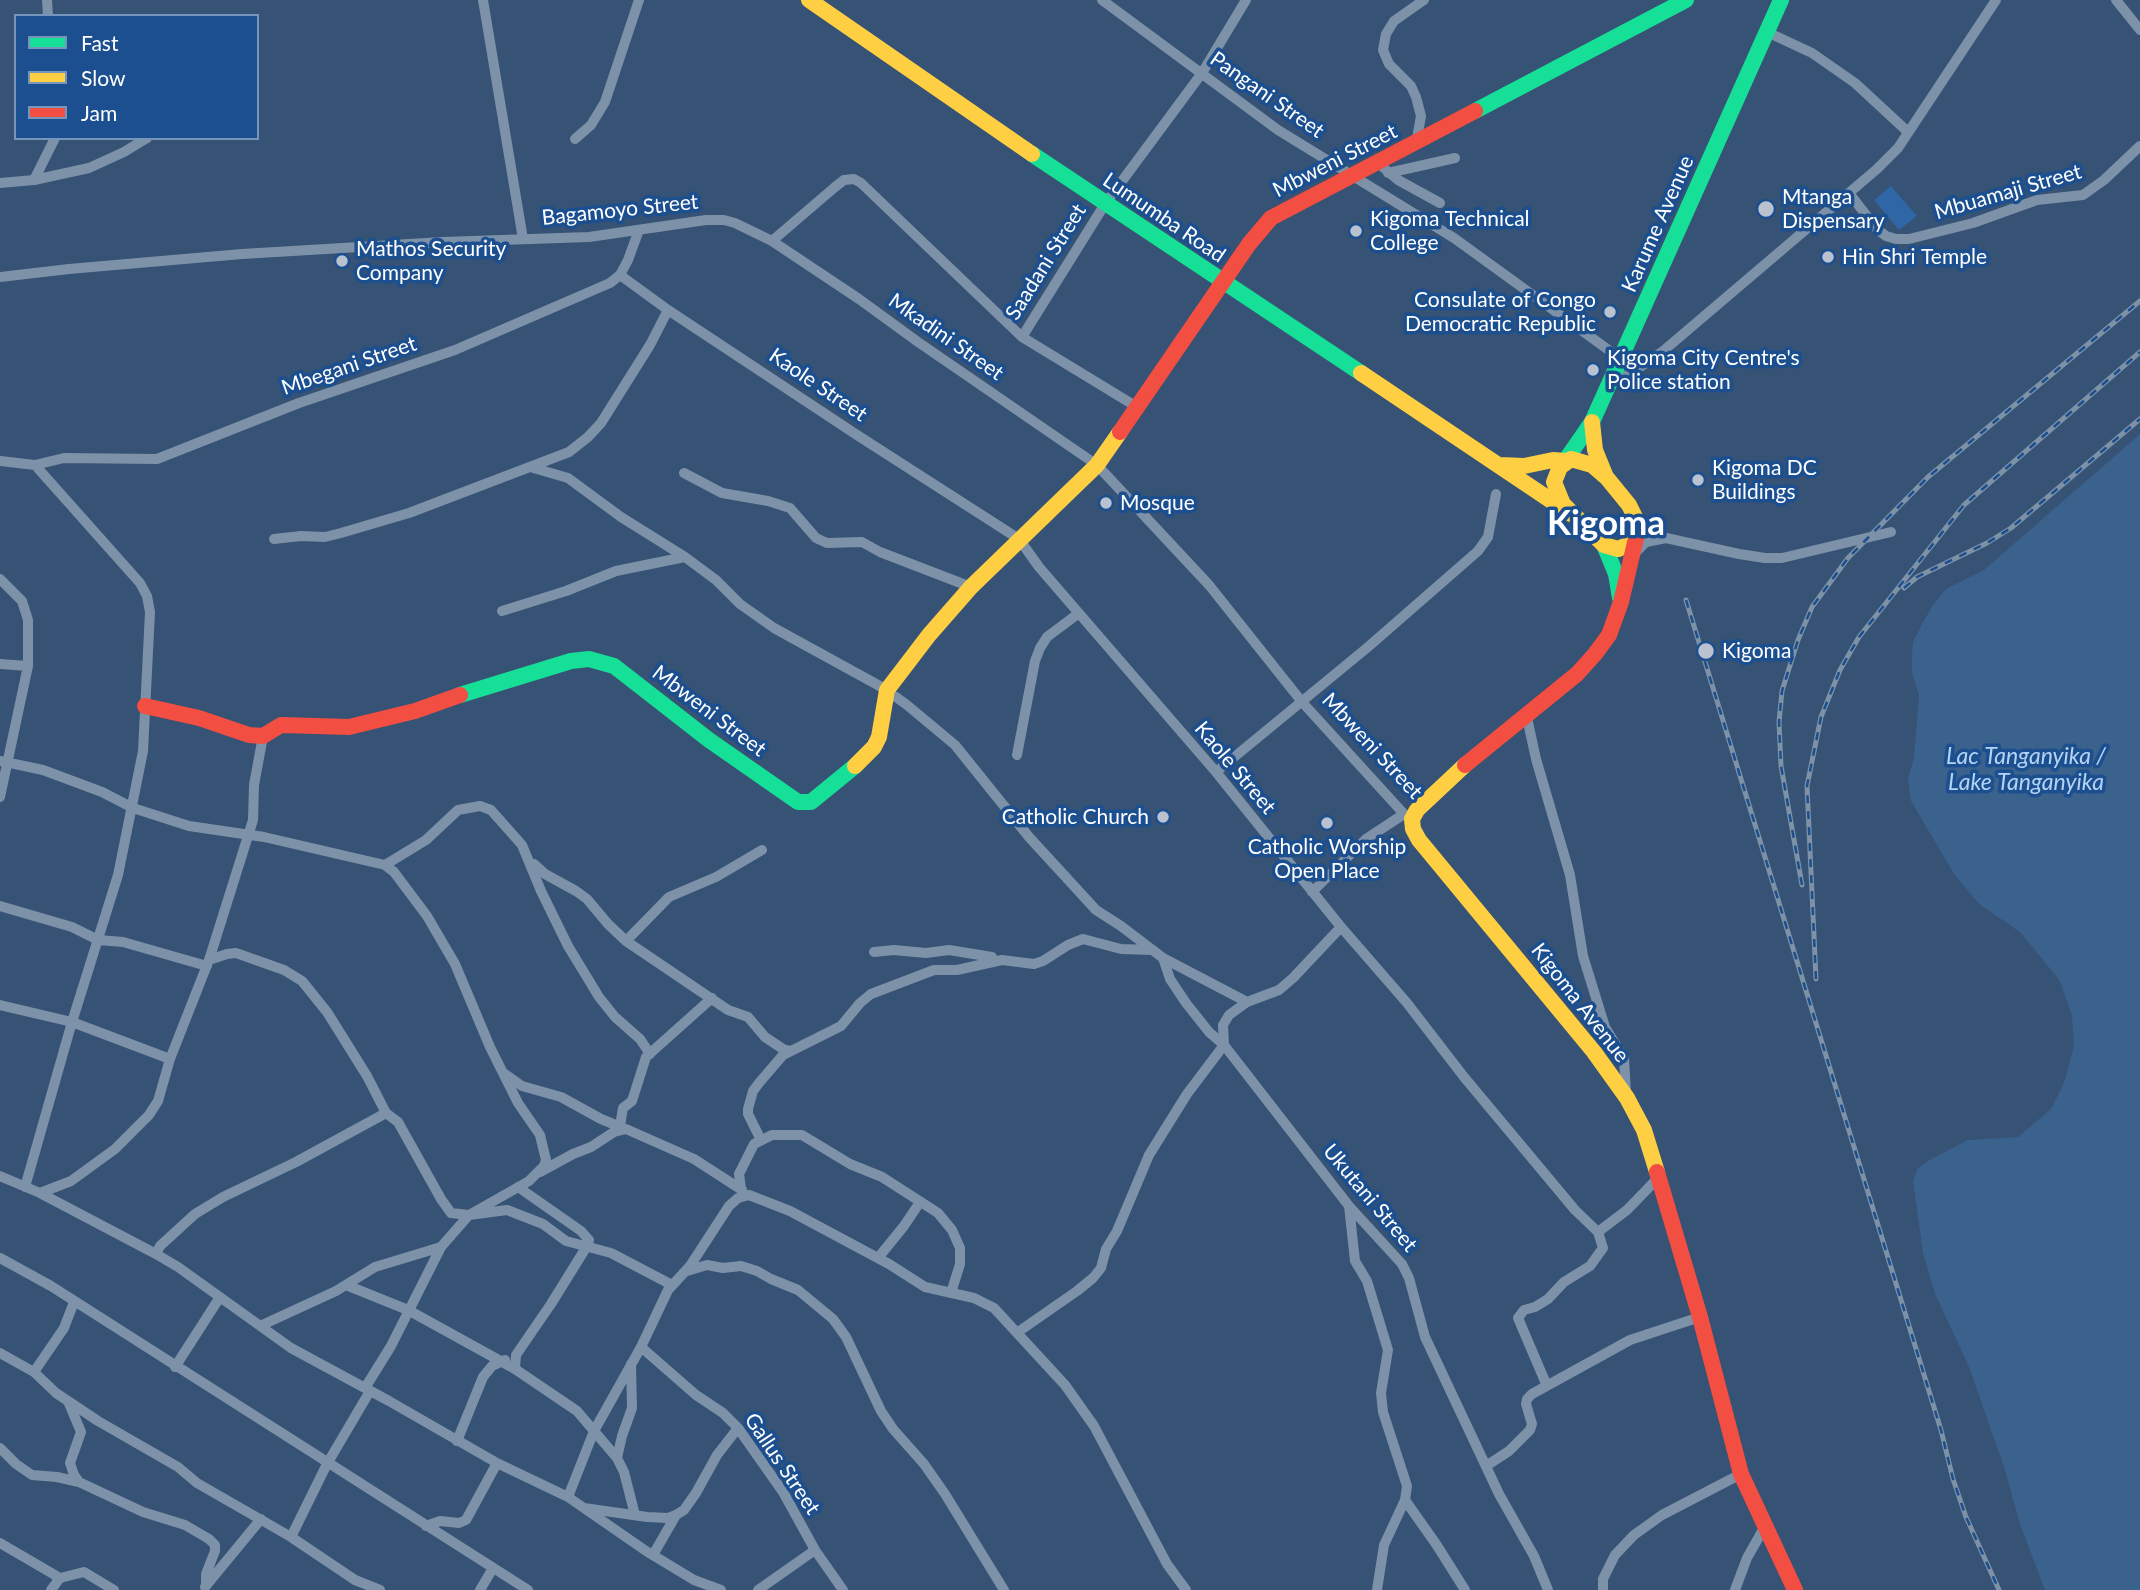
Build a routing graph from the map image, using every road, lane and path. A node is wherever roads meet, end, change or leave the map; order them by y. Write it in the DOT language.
graph roads {
  1 [pos="483,0"];
  2 [pos="639,0"];
  3 [pos="809,0"];
  4 [pos="1102,0"];
  5 [pos="1248,0"];
  6 [pos="1424,0"];
  7 [pos="1686,0"];
  8 [pos="1781,0"];
  9 [pos="1996,0"];
  10 [pos="2116,0"];
  11 [pos="2140,30"];
  12 [pos="1767,33"];
  13 [pos="1202,73"];
  14 [pos="1908,132"];
  15 [pos="575,139"];
  16 [pos="54,140"];
  17 [pos="143,140"];
  18 [pos="1416,144"];
  19 [pos="2140,146"];
  20 [pos="1455,158"];
  21 [pos="1383,168"];
  22 [pos="1353,175"];
  23 [pos="34,180"];
  24 [pos="0,183"];
  25 [pos="1849,193"];
  26 [pos="1440,203"];
  27 [pos="1105,204"];
  28 [pos="639,230"];
  29 [pos="523,239"];
  30 [pos="772,241"];
  31 [pos="620,275"];
  32 [pos="0,277"];
  33 [pos="1223,283"];
  34 [pos="668,310"];
  35 [pos="1022,337"];
  36 [pos="1620,359"];
  37 [pos="1610,382"];
  38 [pos="1137,407"];
  39 [pos="1592,422"];
  40 [pos="0,461"];
  41 [pos="1565,461"];
  42 [pos="35,465"];
  43 [pos="1097,465"];
  44 [pos="1500,465"];
  45 [pos="528,466"];
  46 [pos="684,473"];
  47 [pos="1607,478"];
  48 [pos="1496,494"];
  49 [pos="1571,514"];
  50 [pos="1891,532"];
  51 [pos="1637,534"];
  52 [pos="274,539"];
  53 [pos="1019,539"];
  54 [pos="1604,545"];
  55 [pos="1633,555"];
  56 [pos="685,557"];
  57 [pos="0,579"];
  58 [pos="971,587"];
  59 [pos="1621,602"];
  60 [pos="502,611"];
  61 [pos="1079,613"];
  62 [pos="0,664"];
  63 [pos="28,666"];
  64 [pos="886,692"];
  65 [pos="1302,702"];
  66 [pos="145,706"];
  67 [pos="1527,713"];
  68 [pos="263,736"];
  69 [pos="1017,755"];
  70 [pos="3,761"];
  71 [pos="1216,772"];
  72 [pos="0,797"];
  73 [pos="133,808"];
  74 [pos="1408,817"];
  75 [pos="248,836"];
  76 [pos="762,850"];
  77 [pos="530,859"];
  78 [pos="384,865"];
  79 [pos="1312,892"];
  80 [pos="0,906"];
  81 [pos="1341,927"];
  82 [pos="98,940"];
  83 [pos="626,941"];
  84 [pos="1153,950"];
  85 [pos="874,953"];
  86 [pos="1163,958"];
  87 [pos="1002,960"];
  88 [pos="208,963"];
  89 [pos="712,998"];
  90 [pos="1247,1002"];
  91 [pos="0,1005"];
  92 [pos="72,1022"];
  93 [pos="1224,1045"];
  94 [pos="790,1051"];
  95 [pos="650,1054"];
  96 [pos="170,1059"];
  97 [pos="504,1074"];
  98 [pos="1627,1098"];
  99 [pos="386,1113"];
  100 [pos="623,1127"];
  101 [pos="761,1140"];
  102 [pos="535,1175"];
  103 [pos="0,1176"];
  104 [pos="1658,1178"];
  105 [pos="25,1186"];
  106 [pos="518,1187"];
  107 [pos="745,1192"];
  108 [pos="40,1194"];
  109 [pos="919,1202"];
  110 [pos="1349,1206"];
  111 [pos="469,1215"];
  112 [pos="1598,1232"];
  113 [pos="587,1246"];
  114 [pos="440,1247"];
  115 [pos="156,1254"];
  116 [pos="0,1258"];
  117 [pos="878,1258"];
  118 [pos="687,1270"];
  119 [pos="346,1285"];
  120 [pos="672,1285"];
  121 [pos="951,1293"];
  122 [pos="220,1297"];
  123 [pos="74,1302"];
  124 [pos="408,1310"];
  125 [pos="1700,1317"];
  126 [pos="260,1326"];
  127 [pos="1018,1332"];
  128 [pos="641,1347"];
  129 [pos="0,1353"];
  130 [pos="516,1355"];
  131 [pos="502,1362"];
  132 [pos="631,1364"];
  133 [pos="175,1367"];
  134 [pos="515,1369"];
  135 [pos="34,1372"];
  136 [pos="1548,1386"];
  137 [pos="368,1390"];
  138 [pos="68,1401"];
  139 [pos="738,1427"];
  140 [pos="594,1431"];
  141 [pos="457,1441"];
  142 [pos="0,1448"];
  143 [pos="617,1458"];
  144 [pos="497,1463"];
  145 [pos="327,1464"];
  146 [pos="1486,1466"];
  147 [pos="1741,1474"];
  148 [pos="79,1482"];
  149 [pos="568,1497"];
  150 [pos="1405,1500"];
  151 [pos="581,1507"];
  152 [pos="635,1515"];
  153 [pos="676,1515"];
  154 [pos="261,1519"];
  155 [pos="426,1526"];
  156 [pos="1764,1528"];
  157 [pos="291,1536"];
  158 [pos="0,1543"];
  159 [pos="815,1550"];
  160 [pos="653,1555"];
  161 [pos="493,1567"];
  162 [pos="60,1578"];
  163 [pos="357,1585"];
  164 [pos="204,1588"];
  165 [pos="51,1590"];
  166 [pos="114,1590"];
  167 [pos="380,1590"];
  168 [pos="480,1590"];
  169 [pos="528,1590"];
  170 [pos="721,1590"];
  171 [pos="758,1590"];
  172 [pos="843,1590"];
  173 [pos="1004,1590"];
  174 [pos="1186,1590"];
  175 [pos="1377,1590"];
  176 [pos="1465,1590"];
  177 [pos="1548,1590"];
  178 [pos="1603,1590"];
  179 [pos="1735,1590"];
  180 [pos="1795,1590"];
  1 -- 29 [label="street"];
  2 -- 15 [label="street"];
  3 -- 27 [label="main road, Lumumba Road"];
  4 -- 13 [label="street, Pangani Street"];
  5 -- 13 [label="street, Saadani Street"];
  6 -- 18 [label="street"];
  7 -- 18 [label="main road, Mbweni Street"];
  8 -- 12 [label="main road, Karume Avenue"];
  9 -- 14 [label="street"];
  10 -- 11 [label="street"];
  12 -- 14 [label="street"];
  12 -- 36 [label="main road, Karume Avenue"];
  13 -- 22 [label="street, Pangani Street"];
  13 -- 27 [label="street, Saadani Street"];
  14 -- 25 [label="street"];
  16 -- 23 [label="street"];
  17 -- 23 [label="street"];
  18 -- 21 [label="main road, Mbweni Street"];
  19 -- 25 [label="street, Mbuamaji Street"];
  20 -- 21 [label="street"];
  21 -- 22 [label="main road, Mbweni Street"];
  21 -- 26 [label="street"];
  22 -- 33 [label="main road, Mbweni Street"];
  22 -- 36 [label="street, Pangani Street"];
  23 -- 24 [label="street"];
  25 -- 37 [label="street"];
  27 -- 33 [label="main road, Lumumba Road"];
  27 -- 35 [label="street, Saadani Street"];
  28 -- 29 [label="street, Bagamoyo Street"];
  28 -- 30 [label="street, Bagamoyo Street"];
  28 -- 31 [label="street"];
  29 -- 32 [label="street, Bagamoyo Street"];
  30 -- 35 [label="street"];
  30 -- 43 [label="street, Mkadini Street"];
  31 -- 34 [label="street, Kaole Street"];
  31 -- 42 [label="street, Mbegani Street"];
  33 -- 38 [label="main road, Mbweni Street"];
  33 -- 44 [label="main road, Lumumba Road"];
  34 -- 45 [label="street"];
  34 -- 53 [label="street, Kaole Street"];
  35 -- 38 [label="street"];
  36 -- 37 [label="main road, Karume Avenue"];
  37 -- 39 [label="main road, Karume Avenue"];
  38 -- 43 [label="main road, Mbweni Street"];
  39 -- 41 [label="main road, Karume Avenue"];
  39 -- 47 [label="main road"];
  40 -- 42 [label="street, Mbegani Street"];
  41 -- 44 [label="main road"];
  41 -- 47 [label="main road"];
  41 -- 49 [label="main road, Karume Avenue"];
  42 -- 66 [label="street"];
  43 -- 53 [label="main road, Mbweni Street"];
  43 -- 65 [label="street, Mbweni Street"];
  44 -- 49 [label="main road, Lumumba Road"];
  45 -- 52 [label="street"];
  45 -- 56 [label="street"];
  46 -- 58 [label="street"];
  47 -- 51 [label="main road"];
  48 -- 65 [label="street, Mbweni Street"];
  49 -- 54 [label="main road"];
  50 -- 55 [label="street"];
  51 -- 54 [label="main road"];
  51 -- 55 [label="main road"];
  53 -- 58 [label="main road, Mbweni Street"];
  53 -- 61 [label="street, Kaole Street"];
  54 -- 59 [label="main road"];
  55 -- 59 [label="main road"];
  56 -- 60 [label="street"];
  56 -- 64 [label="street"];
  57 -- 63 [label="street"];
  58 -- 64 [label="main road, Mbweni Street"];
  59 -- 67 [label="main road"];
  61 -- 69 [label="street"];
  61 -- 71 [label="street, Kaole Street"];
  62 -- 63 [label="street"];
  63 -- 70 [label="street"];
  64 -- 68 [label="main road, Mbweni Street"];
  64 -- 84 [label="street"];
  65 -- 71 [label="street, Mbweni Street"];
  65 -- 74 [label="street, Mbweni Street"];
  66 -- 68 [label="main road, Mbweni Street"];
  66 -- 73 [label="street"];
  67 -- 74 [label="main road"];
  67 -- 98 [label="street"];
  68 -- 75 [label="street"];
  70 -- 72 [label="street"];
  70 -- 73 [label="street"];
  71 -- 79 [label="street, Kaole Street"];
  73 -- 75 [label="street"];
  73 -- 82 [label="street"];
  74 -- 79 [label="street"];
  74 -- 98 [label="main road, Kigoma Avenue"];
  75 -- 78 [label="street"];
  75 -- 88 [label="street"];
  76 -- 83 [label="street"];
  77 -- 78 [label="street"];
  77 -- 83 [label="street"];
  77 -- 95 [label="street"];
  78 -- 97 [label="street"];
  79 -- 81 [label="street, Kaole Street"];
  80 -- 82 [label="street"];
  81 -- 90 [label="street"];
  81 -- 112 [label="street, Kaole Street"];
  82 -- 88 [label="street"];
  82 -- 92 [label="street"];
  83 -- 89 [label="street"];
  84 -- 86 [label="street"];
  84 -- 87 [label="street"];
  85 -- 87 [label="street"];
  86 -- 90 [label="street"];
  86 -- 93 [label="street, Ukutani Street"];
  87 -- 94 [label="street"];
  88 -- 96 [label="street"];
  88 -- 99 [label="street"];
  89 -- 94 [label="street"];
  89 -- 95 [label="street"];
  90 -- 93 [label="street"];
  91 -- 92 [label="street"];
  92 -- 96 [label="street"];
  92 -- 105 [label="street"];
  93 -- 110 [label="street, Ukutani Street"];
  93 -- 127 [label="street"];
  94 -- 101 [label="street"];
  95 -- 100 [label="street"];
  96 -- 108 [label="street"];
  97 -- 100 [label="street"];
  97 -- 102 [label="street"];
  98 -- 104 [label="main road, Kigoma Avenue"];
  99 -- 111 [label="street"];
  99 -- 115 [label="street"];
  100 -- 102 [label="street"];
  100 -- 107 [label="street"];
  101 -- 107 [label="street"];
  101 -- 109 [label="street"];
  102 -- 106 [label="street"];
  103 -- 105 [label="street"];
  104 -- 112 [label="street"];
  104 -- 125 [label="main road, Kigoma Avenue"];
  105 -- 108 [label="street"];
  106 -- 111 [label="street"];
  106 -- 113 [label="street"];
  107 -- 117 [label="street"];
  107 -- 118 [label="street"];
  108 -- 115 [label="street"];
  109 -- 117 [label="street"];
  109 -- 121 [label="street"];
  110 -- 146 [label="street, Ukutani Street"];
  110 -- 150 [label="street"];
  111 -- 113 [label="street"];
  111 -- 114 [label="street"];
  112 -- 136 [label="street"];
  113 -- 120 [label="street"];
  113 -- 130 [label="street"];
  114 -- 119 [label="street"];
  114 -- 124 [label="street"];
  115 -- 122 [label="street"];
  116 -- 123 [label="street"];
  117 -- 121 [label="street"];
  118 -- 120 [label="street"];
  118 -- 173 [label="street"];
  119 -- 124 [label="street"];
  119 -- 126 [label="street"];
  120 -- 128 [label="street"];
  121 -- 127 [label="street"];
  122 -- 126 [label="street"];
  122 -- 133 [label="street"];
  123 -- 133 [label="street"];
  123 -- 135 [label="street"];
  124 -- 131 [label="street"];
  124 -- 137 [label="street"];
  125 -- 136 [label="street"];
  125 -- 147 [label="main road, Kigoma Avenue"];
  126 -- 137 [label="street"];
  127 -- 174 [label="street"];
  128 -- 132 [label="street"];
  128 -- 139 [label="street, Gallus Street"];
  129 -- 135 [label="street"];
  130 -- 131 [label="street"];
  130 -- 134 [label="street"];
  131 -- 134 [label="street"];
  131 -- 141 [label="street"];
  132 -- 140 [label="street"];
  132 -- 143 [label="street"];
  133 -- 145 [label="street"];
  134 -- 140 [label="street"];
  135 -- 138 [label="street"];
  136 -- 146 [label="street"];
  137 -- 141 [label="street"];
  137 -- 145 [label="street"];
  138 -- 148 [label="street"];
  138 -- 154 [label="street"];
  139 -- 153 [label="street"];
  139 -- 159 [label="street, Gallus Street"];
  140 -- 143 [label="street"];
  140 -- 149 [label="street"];
  141 -- 144 [label="street"];
  142 -- 148 [label="street"];
  143 -- 152 [label="street"];
  144 -- 149 [label="street"];
  144 -- 155 [label="street"];
  145 -- 155 [label="street"];
  145 -- 157 [label="street"];
  146 -- 177 [label="street, Ukutani Street"];
  147 -- 156 [label="main road, Kigoma Avenue"];
  147 -- 178 [label="street"];
  148 -- 164 [label="street"];
  149 -- 151 [label="street"];
  150 -- 175 [label="street"];
  150 -- 176 [label="street"];
  151 -- 152 [label="street"];
  151 -- 160 [label="street"];
  152 -- 153 [label="street"];
  153 -- 160 [label="street"];
  154 -- 157 [label="street"];
  154 -- 164 [label="street"];
  155 -- 161 [label="street"];
  156 -- 179 [label="street"];
  156 -- 180 [label="main road, Kigoma Avenue"];
  157 -- 163 [label="street"];
  158 -- 162 [label="street"];
  159 -- 171 [label="street"];
  159 -- 172 [label="street, Gallus Street"];
  160 -- 170 [label="street"];
  161 -- 168 [label="street"];
  161 -- 169 [label="street"];
  162 -- 165 [label="street"];
  162 -- 166 [label="street"];
  163 -- 167 [label="street"];
}
